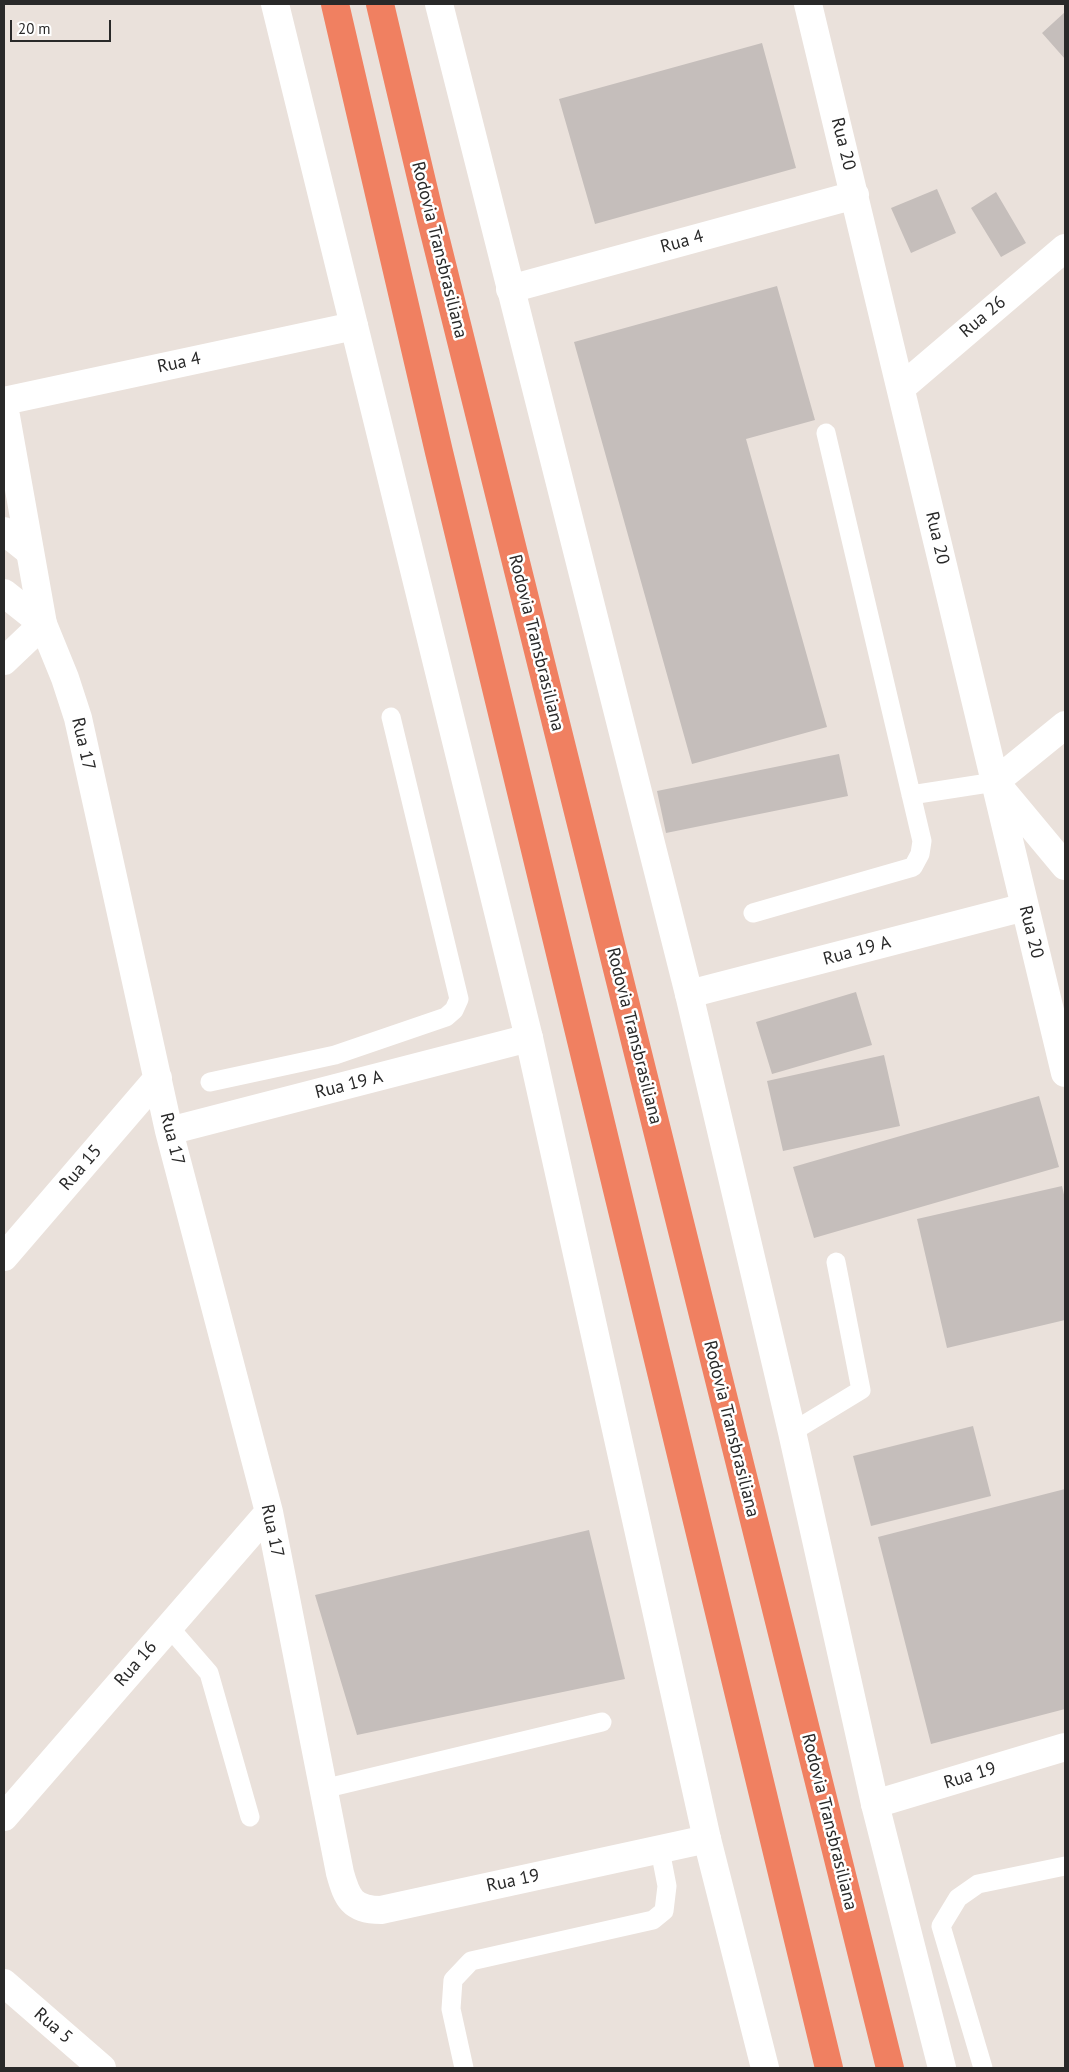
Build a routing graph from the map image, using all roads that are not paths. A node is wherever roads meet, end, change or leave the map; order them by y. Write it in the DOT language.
graph roads {
  1 [pos="275,4"];
  2 [pos="335,4"];
  3 [pos="380,4"];
  4 [pos="439,4"];
  5 [pos="808,4"];
  6 [pos="855,195"];
  7 [pos="1065,248"];
  8 [pos="510,289"];
  9 [pos="354,326"];
  10 [pos="902,387"];
  11 [pos="4,401"];
  12 [pos="4,405"];
  13 [pos="826,433"];
  14 [pos="4,532"];
  15 [pos="29,551"];
  16 [pos="4,593"];
  17 [pos="43,624"];
  18 [pos="4,661"];
  19 [pos="391,717"];
  20 [pos="1065,726"];
  21 [pos="995,782"];
  22 [pos="911,795"];
  23 [pos="1065,866"];
  24 [pos="1025,907"];
  25 [pos="754,914"];
  26 [pos="688,994"];
  27 [pos="528,1038"];
  28 [pos="335,1055"];
  29 [pos="1065,1073"];
  30 [pos="158,1078"];
  31 [pos="210,1082"];
  32 [pos="343,1086"];
  33 [pos="169,1131"];
  34 [pos="4,1257"];
  35 [pos="836,1262"];
  36 [pos="792,1432"];
  37 [pos="269,1512"];
  38 [pos="169,1627"];
  39 [pos="602,1722"];
  40 [pos="1065,1747"];
  41 [pos="324,1789"];
  42 [pos="875,1804"];
  43 [pos="4,1817"];
  44 [pos="250,1817"];
  45 [pos="707,1839"];
  46 [pos="660,1850"];
  47 [pos="1065,1866"];
  48 [pos="340,1873"];
  49 [pos="4,1983"];
  50 [pos="102,2068"];
  51 [pos="464,2068"];
  52 [pos="765,2068"];
  53 [pos="829,2068"];
  54 [pos="890,2068"];
  55 [pos="942,2068"];
  56 [pos="983,2068"];
  1 -- 9 [label="street"];
  2 -- 53 [label="highway"];
  3 -- 54 [label="highway, Rodovia Transbrasiliana"];
  4 -- 8 [label="street"];
  5 -- 6 [label="street, Rua 20"];
  6 -- 8 [label="street, Rua 4"];
  6 -- 10 [label="street, Rua 20"];
  7 -- 10 [label="street, Rua 26"];
  8 -- 26 [label="street"];
  9 -- 11 [label="street, Rua 4"];
  9 -- 27 [label="street"];
  10 -- 21 [label="street, Rua 20"];
  12 -- 15 [label="street, Rua 17"];
  13 -- 22 [label="lane"];
  14 -- 15 [label="street"];
  15 -- 17 [label="street, Rua 17"];
  16 -- 17 [label="street"];
  17 -- 18 [label="street"];
  17 -- 30 [label="street, Rua 17"];
  19 -- 28 [label="lane"];
  20 -- 21 [label="street"];
  21 -- 22 [label="lane"];
  21 -- 23 [label="street"];
  21 -- 24 [label="street, Rua 20"];
  22 -- 25 [label="lane"];
  24 -- 26 [label="street, Rua 19 A"];
  24 -- 29 [label="street, Rua 20"];
  26 -- 36 [label="street"];
  27 -- 32 [label="street, Rua 19 A"];
  27 -- 45 [label="street"];
  28 -- 31 [label="lane"];
  28 -- 32 [label="lane"];
  30 -- 33 [label="street, Rua 17"];
  30 -- 34 [label="street, Rua 15"];
  32 -- 33 [label="street, Rua 19 A"];
  33 -- 37 [label="street, Rua 17"];
  35 -- 36 [label="lane"];
  36 -- 42 [label="street"];
  37 -- 38 [label="street, Rua 16"];
  37 -- 41 [label="street, Rua 17"];
  38 -- 43 [label="street, Rua 16"];
  38 -- 44 [label="lane"];
  39 -- 41 [label="lane"];
  40 -- 42 [label="street, Rua 19"];
  41 -- 48 [label="street, Rua 17"];
  42 -- 55 [label="street"];
  45 -- 46 [label="street, Rua 19"];
  45 -- 52 [label="street"];
  46 -- 48 [label="street, Rua 19"];
  46 -- 51 [label="lane"];
  47 -- 56 [label="lane"];
  49 -- 50 [label="street, Rua 5"];
}
